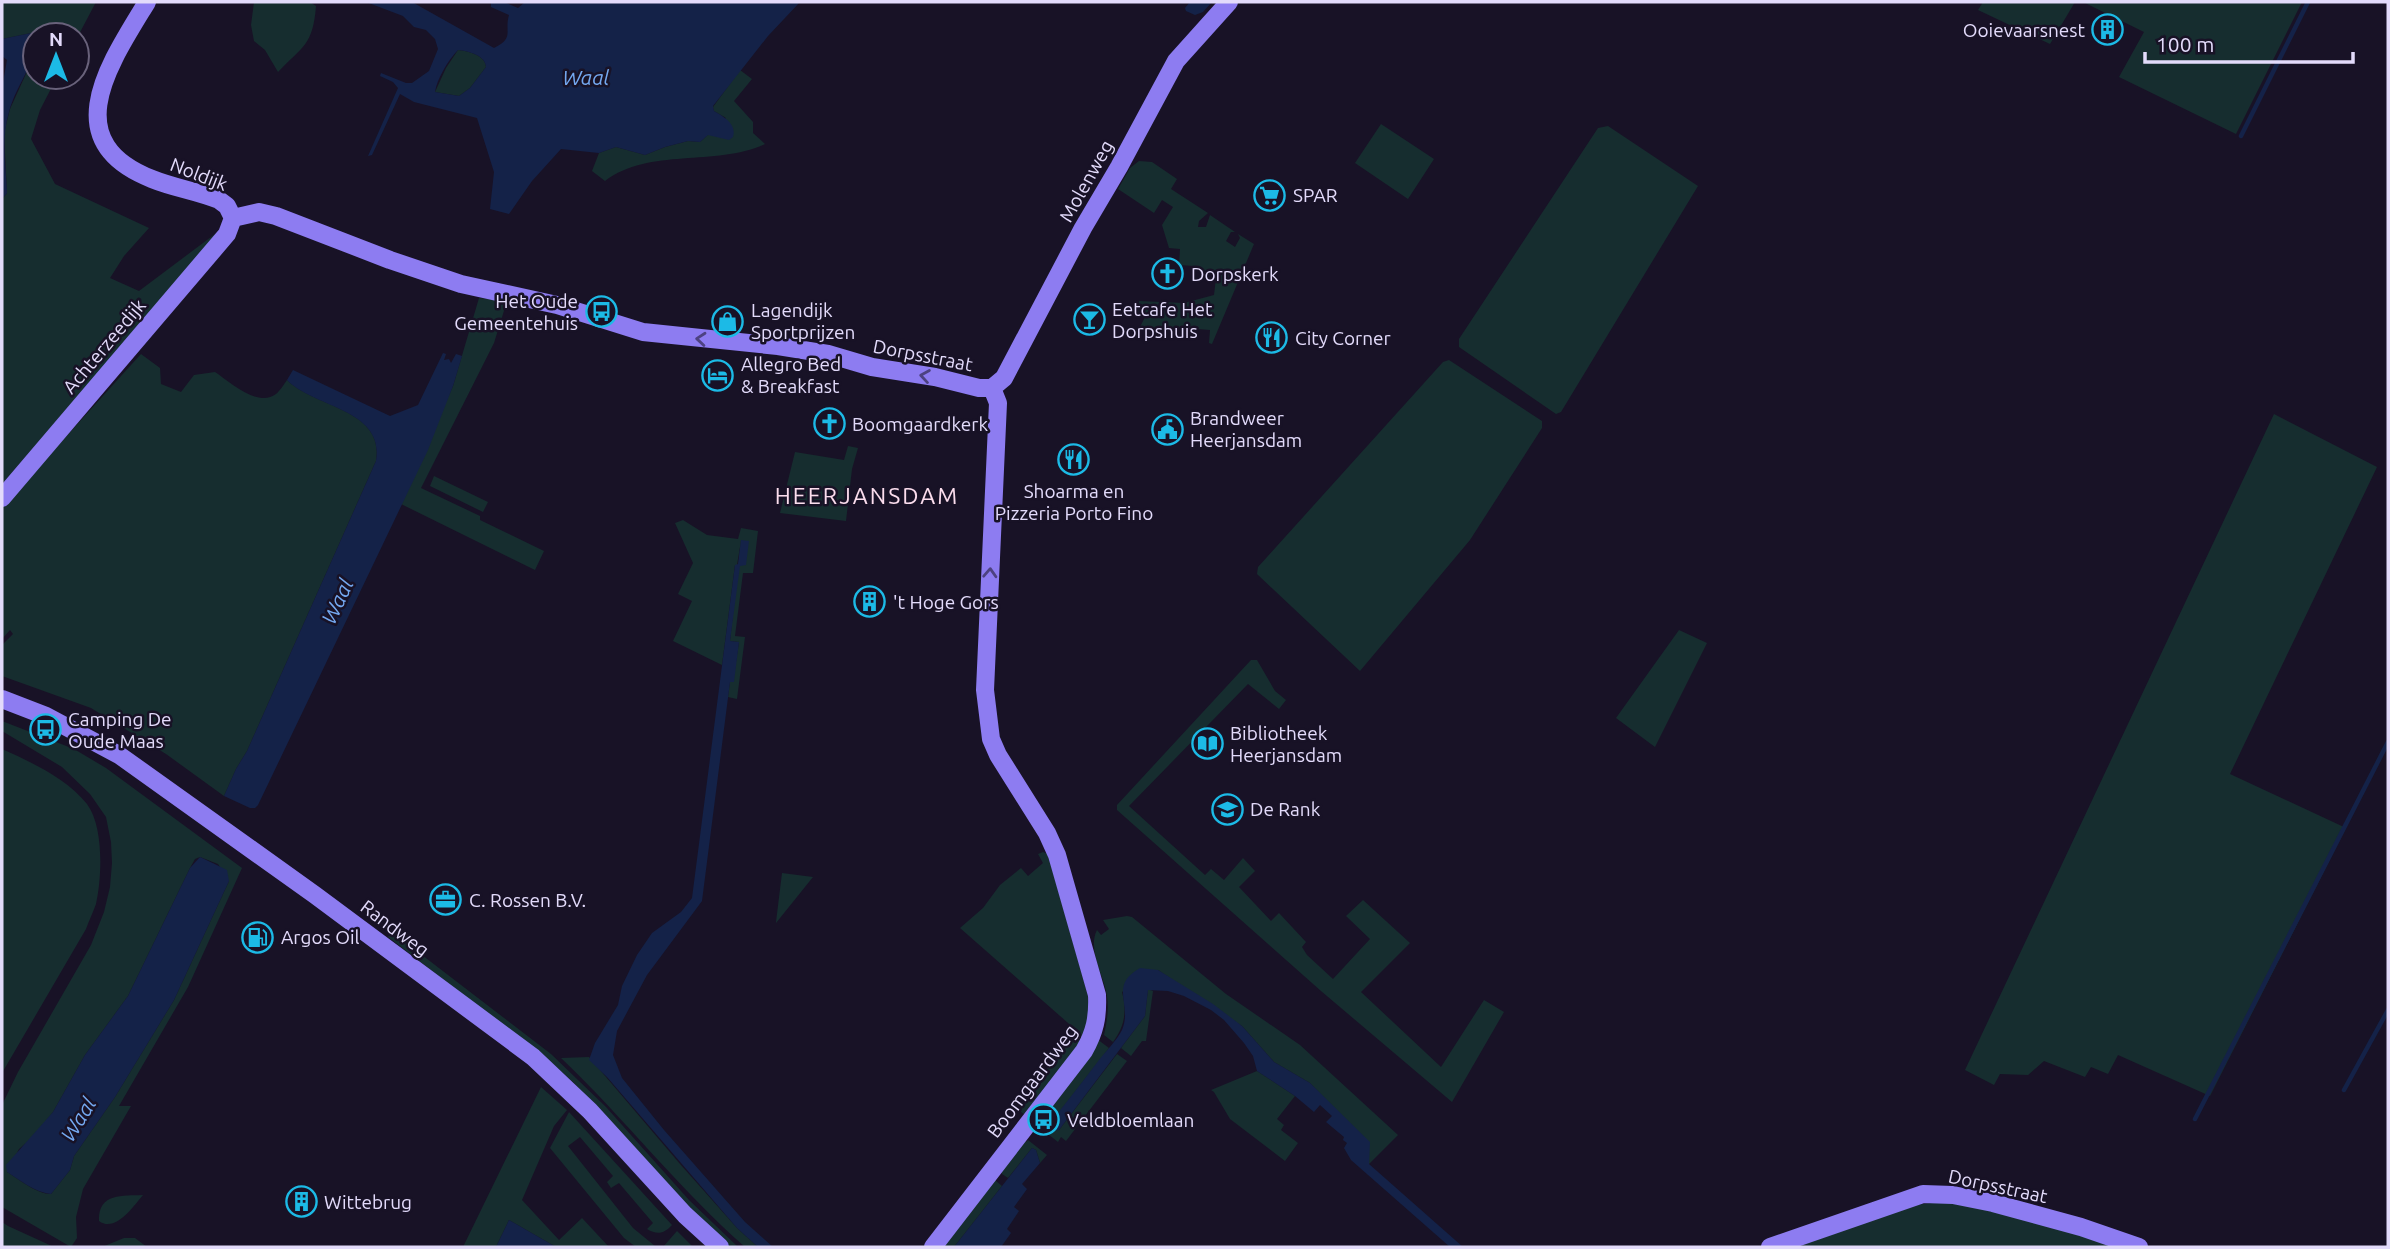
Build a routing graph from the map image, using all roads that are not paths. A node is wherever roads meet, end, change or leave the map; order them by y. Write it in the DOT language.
graph roads {
  1 [pos="147,2"];
  2 [pos="1229,2"];
  3 [pos="233,218"];
  4 [pos="474,287"];
  5 [pos="992,388"];
  6 [pos="2,498"];
  7 [pos="2,699"];
  8 [pos="1076,920"];
  9 [pos="720,1247"];
  10 [pos="933,1247"];
  11 [pos="1770,1247"];
  12 [pos="2139,1247"];
  1 -- 3 [label="main road, Noldijk"];
  2 -- 5 [label="main road, Molenweg"];
  3 -- 4 [label="main road, Noldijk"];
  3 -- 6 [label="main road, Achterzeedijk"];
  5 -- 4 [label="main road, Dorpsstraat, one-way"];
  8 -- 5 [label="main road, Dorpsstraat, one-way"];
  7 -- 9 [label="main road, Randweg"];
  8 -- 10 [label="main road, Boomgaardweg"];
  11 -- 12 [label="main road, Dorpsstraat"];
}
